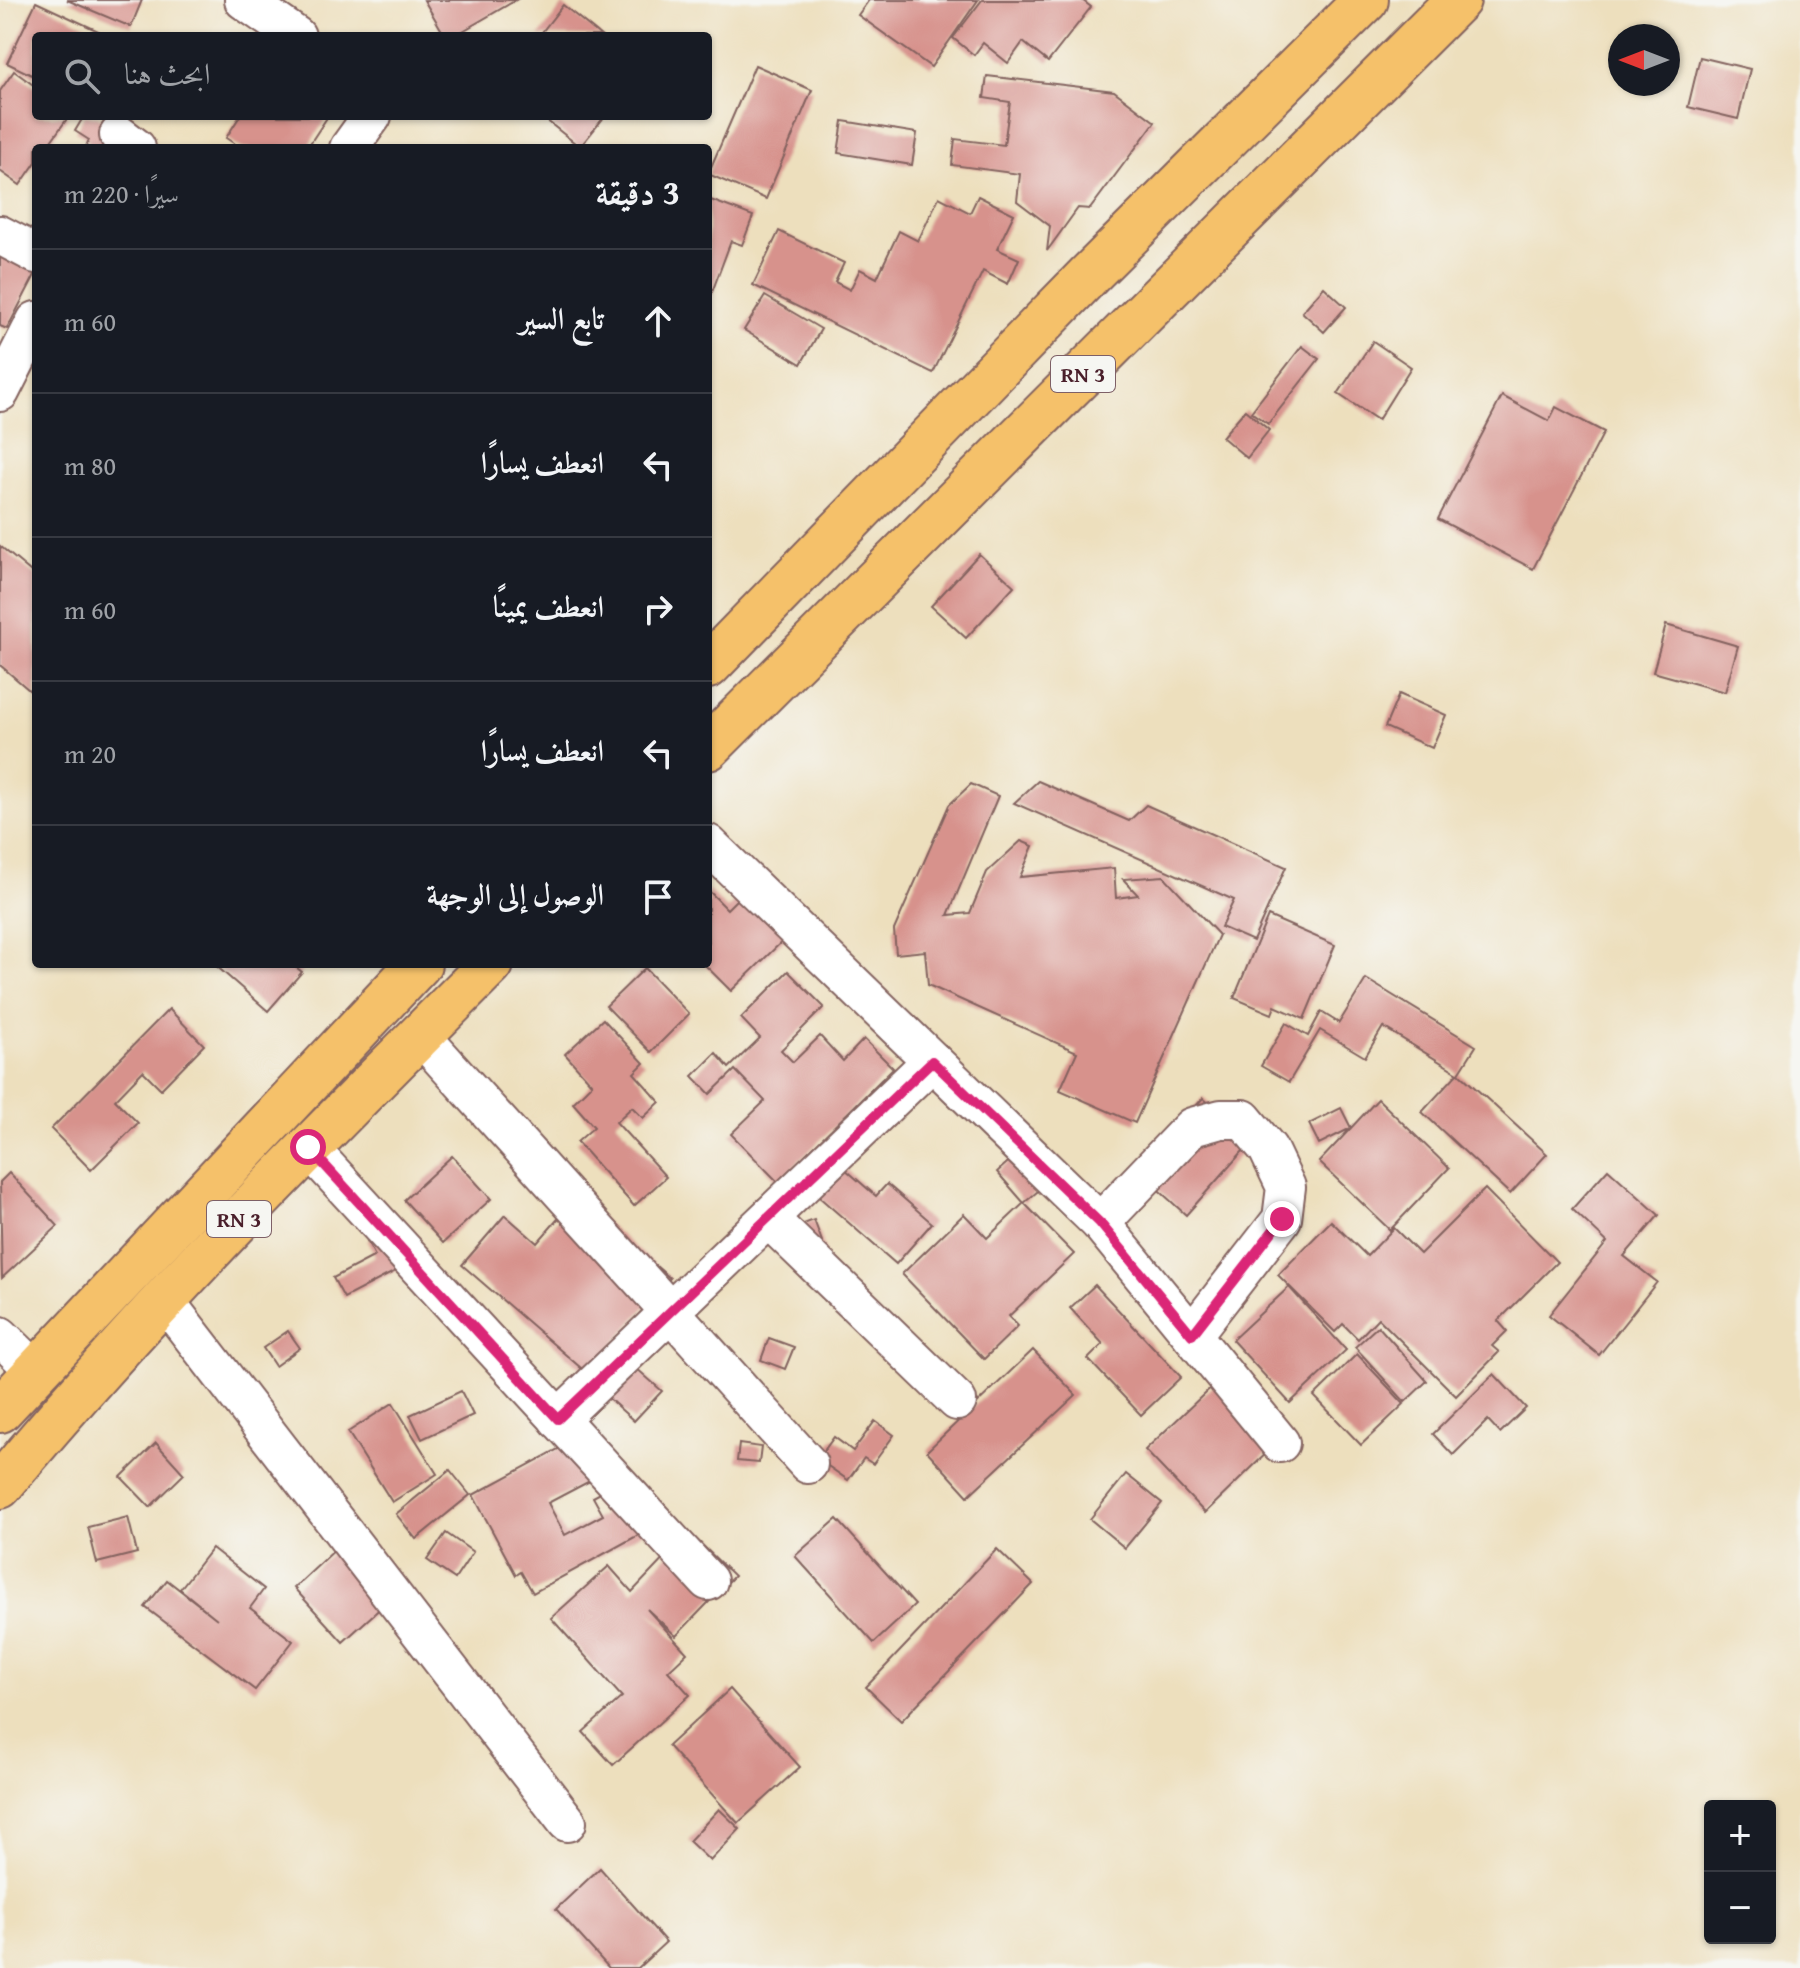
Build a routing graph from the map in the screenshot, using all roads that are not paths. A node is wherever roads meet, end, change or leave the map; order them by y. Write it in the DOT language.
graph roads {
  1 [pos="244,0"];
  2 [pos="1366,0"];
  3 [pos="1458,0"];
  4 [pos="290,32"];
  5 [pos="369,120"];
  6 [pos="352,144"];
  7 [pos="0,235"];
  8 [pos="32,252"];
  9 [pos="32,329"];
  10 [pos="0,392"];
  11 [pos="712,662"];
  12 [pos="712,744"];
  13 [pos="712,848"];
  14 [pos="415,968"];
  15 [pos="487,968"];
  16 [pos="420,1035"];
  17 [pos="932,1061"];
  18 [pos="308,1147"];
  19 [pos="769,1219"];
  20 [pos="1100,1223"];
  21 [pos="165,1301"];
  22 [pos="671,1313"];
  23 [pos="1192,1335"];
  24 [pos="0,1336"];
  25 [pos="35,1370"];
  26 [pos="957,1401"];
  27 [pos="0,1410"];
  28 [pos="558,1419"];
  29 [pos="1280,1443"];
  30 [pos="808,1464"];
  31 [pos="0,1486"];
  32 [pos="708,1581"];
  33 [pos="567,1822"];
  1 -- 4 [label="street"];
  2 -- 11 [label="highway, RN 3"];
  3 -- 12 [label="highway, RN 3"];
  5 -- 6 [label="street"];
  7 -- 8 [label="street"];
  9 -- 10 [label="street"];
  13 -- 17 [label="street"];
  14 -- 25 [label="highway, RN 3"];
  15 -- 16 [label="highway, RN 3"];
  16 -- 18 [label="highway, RN 3"];
  16 -- 22 [label="street"];
  17 -- 19 [label="street"];
  17 -- 20 [label="street"];
  18 -- 21 [label="highway, RN 3"];
  18 -- 28 [label="street"];
  19 -- 22 [label="street"];
  19 -- 26 [label="street"];
  20 -- 23 [label="street"];
  20 -- 23 [label="street"];
  21 -- 31 [label="highway, RN 3"];
  21 -- 33 [label="street"];
  22 -- 28 [label="street"];
  22 -- 30 [label="street"];
  23 -- 29 [label="street"];
  24 -- 25 [label="street"];
  25 -- 27 [label="highway, RN 3"];
  28 -- 32 [label="street"];
}
